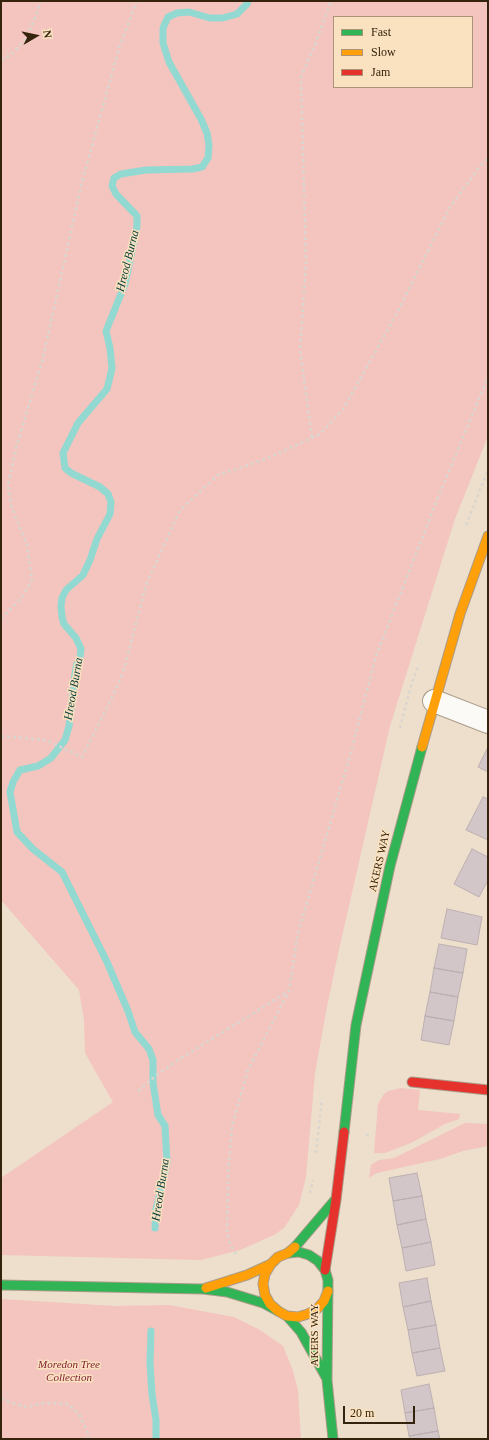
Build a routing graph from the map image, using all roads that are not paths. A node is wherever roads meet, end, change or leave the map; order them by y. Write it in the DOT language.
graph roads {
  1 [pos="488,536"];
  2 [pos="434,701"];
  3 [pos="488,722"];
  4 [pos="412,1082"];
  5 [pos="488,1090"];
  6 [pos="336,1200"];
  7 [pos="288,1253"];
  8 [pos="271,1264"];
  9 [pos="325,1270"];
  10 [pos="1,1285"];
  11 [pos="203,1289"];
  12 [pos="328,1291"];
  13 [pos="278,1311"];
  14 [pos="287,1316"];
  15 [pos="328,1380"];
  16 [pos="333,1439"];
  1 -- 2 [label="main road, AKERS WAY"];
  2 -- 3 [label="street"];
  2 -- 6 [label="main road, AKERS WAY"];
  4 -- 5 [label="main road"];
  6 -- 7 [label="main road"];
  6 -- 9 [label="main road, AKERS WAY"];
  7 -- 8 [label="main road"];
  7 -- 9 [label="main road"];
  8 -- 11 [label="main road"];
  8 -- 13 [label="main road, AKERS WAY"];
  9 -- 12 [label="main road, AKERS WAY"];
  10 -- 11 [label="main road"];
  11 -- 13 [label="main road"];
  12 -- 14 [label="main road, AKERS WAY"];
  12 -- 15 [label="main road, AKERS WAY"];
  13 -- 14 [label="main road, AKERS WAY"];
  14 -- 15 [label="main road, AKERS WAY"];
  15 -- 16 [label="main road, AKERS WAY"];
}
